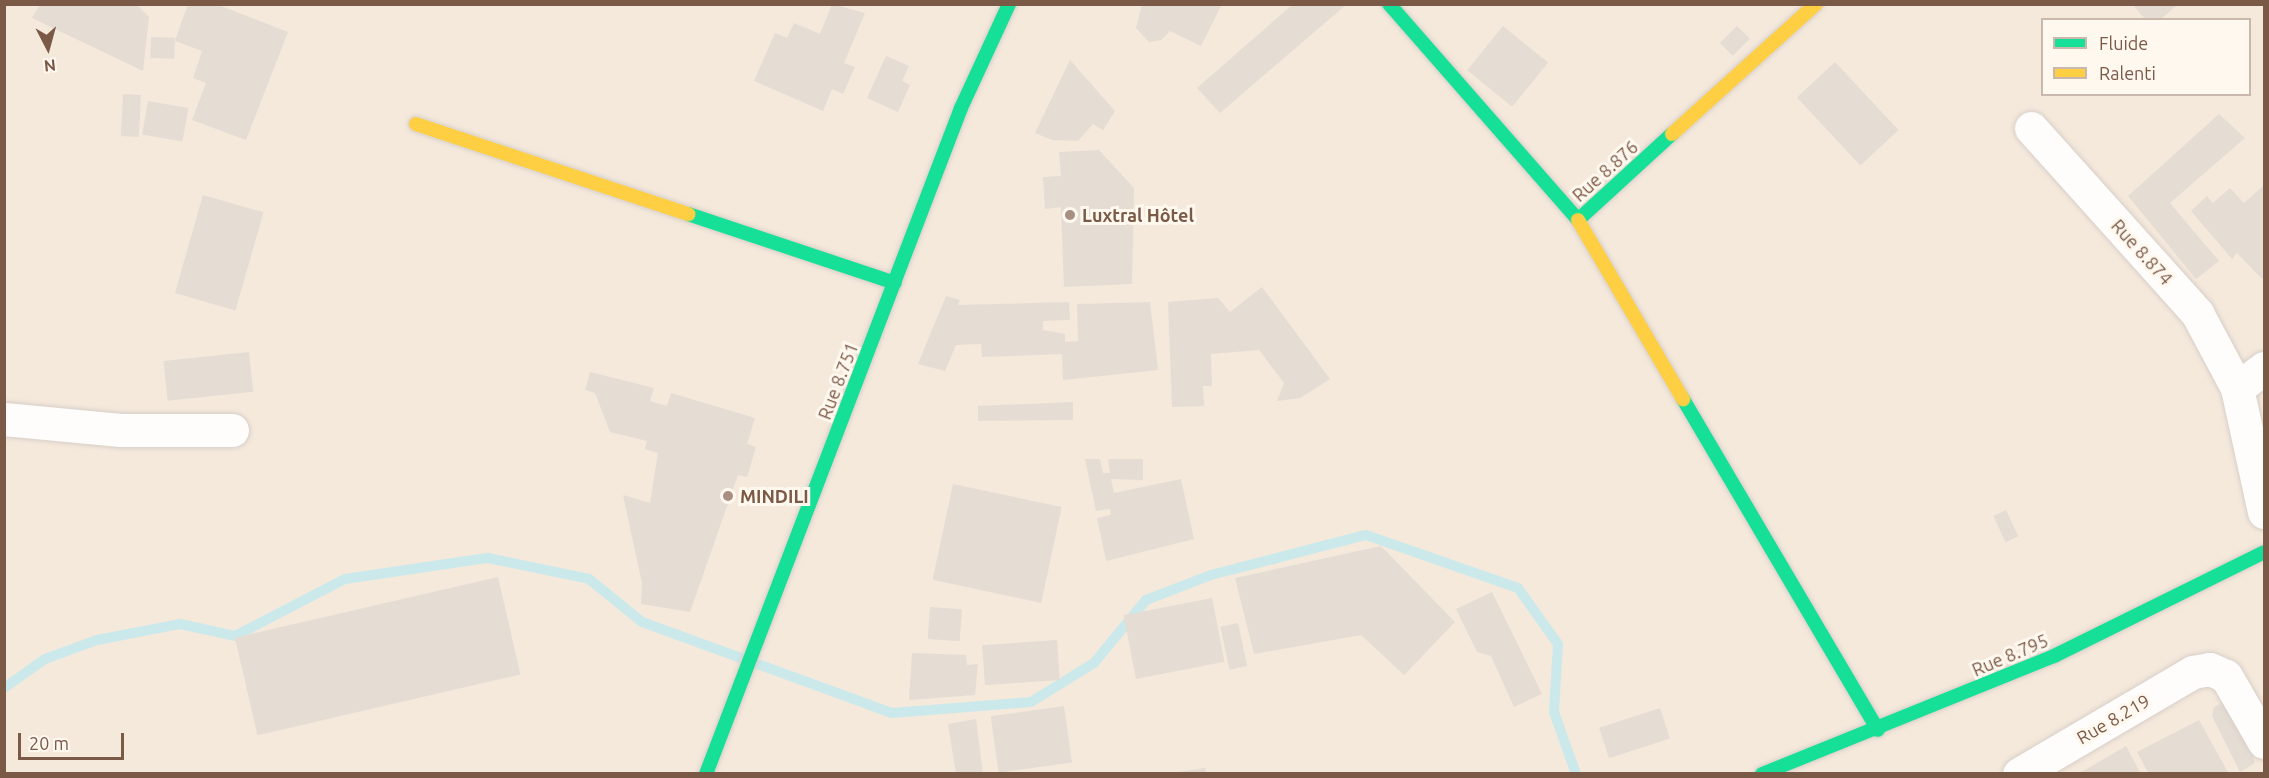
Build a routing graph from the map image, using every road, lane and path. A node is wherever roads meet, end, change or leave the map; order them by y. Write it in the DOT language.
graph roads {
  1 [pos="1009,4"];
  2 [pos="1816,4"];
  3 [pos="1401,8"];
  4 [pos="416,124"];
  5 [pos="2031,128"];
  6 [pos="1578,220"];
  7 [pos="896,283"];
  8 [pos="2265,368"];
  9 [pos="2237,388"];
  10 [pos="4,418"];
  11 [pos="232,430"];
  12 [pos="2265,512"];
  13 [pos="2265,552"];
  14 [pos="1878,730"];
  15 [pos="2265,742"];
  16 [pos="706,774"];
  17 [pos="1762,774"];
  18 [pos="2019,774"];
  1 -- 7 [label="main road, Rue 8.751"];
  2 -- 6 [label="main road, Rue 8.876"];
  3 -- 6 [label="main road, Rue 8.876"];
  4 -- 7 [label="main road"];
  5 -- 9 [label="street, Rue 8.874"];
  6 -- 14 [label="main road"];
  7 -- 16 [label="main road, Rue 8.751"];
  8 -- 9 [label="street"];
  9 -- 12 [label="street, Rue 8.874"];
  10 -- 11 [label="street"];
  13 -- 14 [label="main road, Rue 8.795"];
  14 -- 17 [label="main road, Rue 8.795"];
  15 -- 18 [label="street, Rue 8.219"];
}
